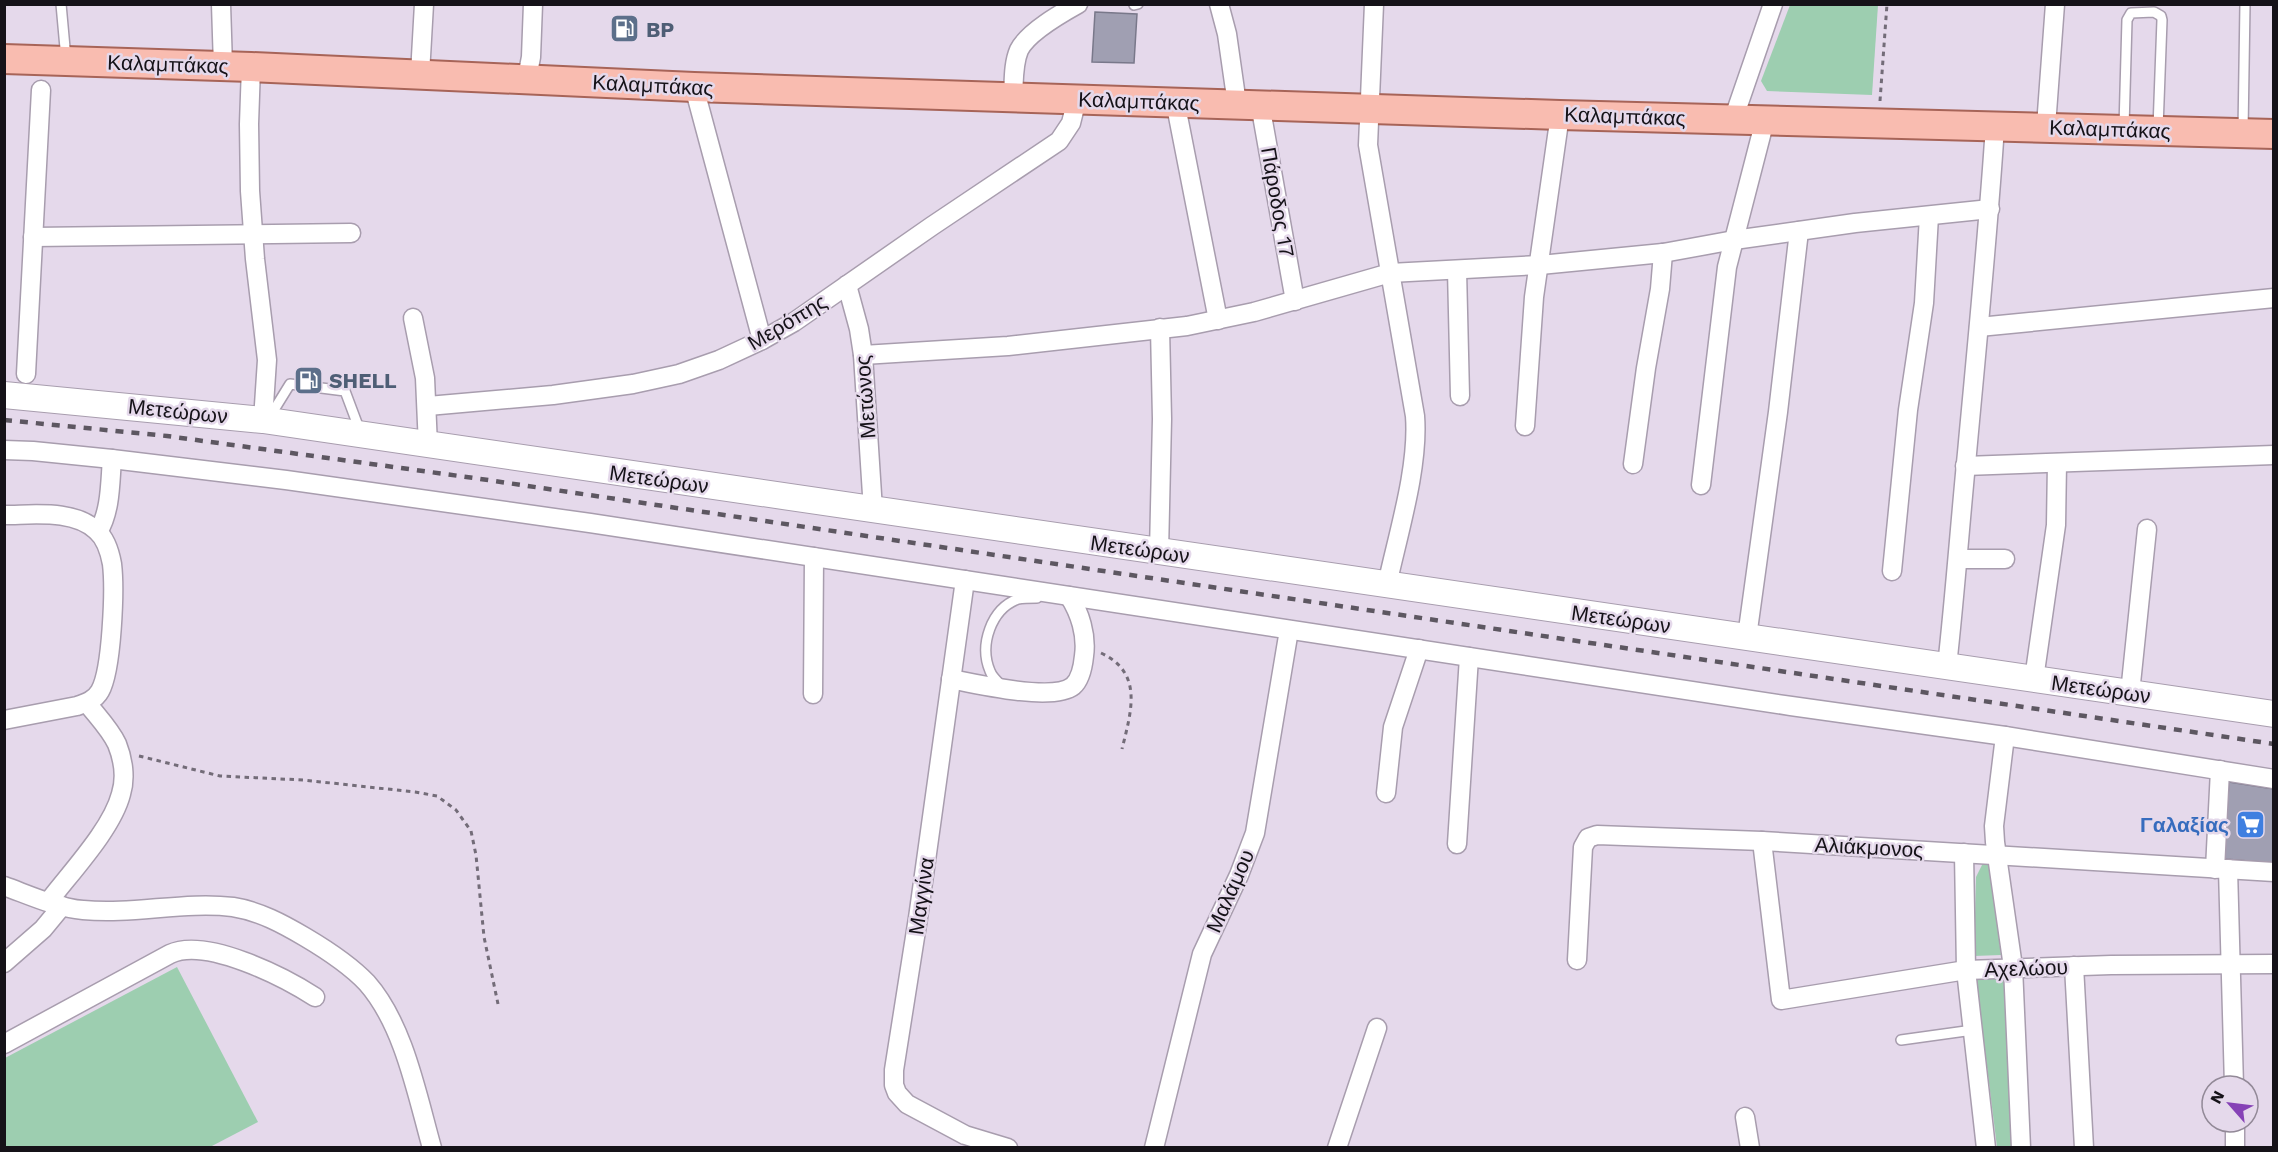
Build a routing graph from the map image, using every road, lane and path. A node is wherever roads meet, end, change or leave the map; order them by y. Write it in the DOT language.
graph roads {
  1 [pos="61,4"];
  2 [pos="221,4"];
  3 [pos="424,4"];
  4 [pos="533,4"];
  5 [pos="1078,4"];
  6 [pos="1219,4"];
  7 [pos="1374,4"];
  8 [pos="1773,4"];
  9 [pos="1887,4"];
  10 [pos="2055,4"];
  11 [pos="2245,4"];
  12 [pos="4,59"];
  13 [pos="66,61"];
  14 [pos="237,67"];
  15 [pos="420,74"];
  16 [pos="527,78"];
  17 [pos="694,87"];
  18 [pos="41,90"];
  19 [pos="1013,96"];
  20 [pos="1077,99"];
  21 [pos="1880,101"];
  22 [pos="1175,102"];
  23 [pos="1249,104"];
  24 [pos="1368,107"];
  25 [pos="1560,114"];
  26 [pos="1733,120"];
  27 [pos="1765,120"];
  28 [pos="1995,126"];
  29 [pos="2046,126"];
  30 [pos="2124,129"];
  31 [pos="2158,130"];
  32 [pos="2243,134"];
  33 [pos="2274,134"];
  34 [pos="1990,209"];
  35 [pos="1929,216"];
  36 [pos="1799,231"];
  37 [pos="351,233"];
  38 [pos="254,234"];
  39 [pos="33,237"];
  40 [pos="1734,240"];
  41 [pos="1663,253"];
  42 [pos="1540,265"];
  43 [pos="1457,270"];
  44 [pos="1390,273"];
  45 [pos="847,285"];
  46 [pos="2274,298"];
  47 [pos="1295,301"];
  48 [pos="413,318"];
  49 [pos="1218,320"];
  50 [pos="1979,327"];
  51 [pos="1160,328"];
  52 [pos="762,340"];
  53 [pos="863,355"];
  54 [pos="26,374"];
  55 [pos="4,395"];
  56 [pos="1460,396"];
  57 [pos="428,406"];
  58 [pos="266,421"];
  59 [pos="1525,426"];
  60 [pos="362,436"];
  61 [pos="428,446"];
  62 [pos="4,450"];
  63 [pos="2274,455"];
  64 [pos="112,459"];
  65 [pos="2056,463"];
  66 [pos="1633,465"];
  67 [pos="1965,466"];
  68 [pos="1701,485"];
  69 [pos="873,510"];
  70 [pos="4,515"];
  71 [pos="2147,529"];
  72 [pos="98,532"];
  73 [pos="1159,552"];
  74 [pos="814,556"];
  75 [pos="1959,559"];
  76 [pos="2005,559"];
  77 [pos="1892,571"];
  78 [pos="965,580"];
  79 [pos="1387,585"];
  80 [pos="1042,595"];
  81 [pos="1072,600"];
  82 [pos="1289,630"];
  83 [pos="1747,638"];
  84 [pos="1085,647"];
  85 [pos="1419,649"];
  86 [pos="1469,657"];
  87 [pos="1947,666"];
  88 [pos="951,679"];
  89 [pos="2034,679"];
  90 [pos="1005,690"];
  91 [pos="2130,693"];
  92 [pos="813,694"];
  93 [pos="87,703"];
  94 [pos="2274,714"];
  95 [pos="4,720"];
  96 [pos="2005,736"];
  97 [pos="1122,749"];
  98 [pos="120,752"];
  99 [pos="2220,770"];
  100 [pos="2274,779"];
  101 [pos="1386,793"];
  102 [pos="1762,841"];
  103 [pos="1457,844"];
  104 [pos="1964,853"];
  105 [pos="1996,854"];
  106 [pos="2221,869"];
  107 [pos="2274,872"];
  108 [pos="4,886"];
  109 [pos="55,904"];
  110 [pos="1577,960"];
  111 [pos="4,963"];
  112 [pos="2232,964"];
  113 [pos="2274,964"];
  114 [pos="2074,966"];
  115 [pos="2013,967"];
  116 [pos="1966,970"];
  117 [pos="315,997"];
  118 [pos="498,1004"];
  119 [pos="1377,1028"];
  120 [pos="1973,1030"];
  121 [pos="1901,1040"];
  122 [pos="4,1044"];
  123 [pos="2234,1074"];
  124 [pos="1745,1117"];
  125 [pos="1004,1147"];
  126 [pos="432,1148"];
  127 [pos="1154,1148"];
  128 [pos="1337,1148"];
  129 [pos="1750,1148"];
  130 [pos="1986,1148"];
  131 [pos="2021,1148"];
  132 [pos="2084,1148"];
  1 -- 13 [label="lane"];
  2 -- 14 [label="street"];
  3 -- 15 [label="street"];
  4 -- 16 [label="street"];
  5 -- 19 [label="street"];
  6 -- 23 [label="street, Πάροδος 17"];
  7 -- 24 [label="street"];
  8 -- 26 [label="street"];
  9 -- 21 [label="path"];
  10 -- 29 [label="street"];
  11 -- 32 [label="lane"];
  12 -- 13 [label="main road, Καλαμπάκας"];
  13 -- 14 [label="main road, Καλαμπάκας"];
  14 -- 15 [label="main road, Καλαμπάκας"];
  14 -- 38 [label="street"];
  15 -- 16 [label="main road, Καλαμπάκας"];
  16 -- 17 [label="main road, Καλαμπάκας"];
  17 -- 19 [label="main road, Καλαμπάκας"];
  17 -- 52 [label="street"];
  18 -- 39 [label="street"];
  19 -- 20 [label="main road, Καλαμπάκας"];
  20 -- 22 [label="main road, Καλαμπάκας"];
  20 -- 45 [label="street, Μερόπης"];
  22 -- 23 [label="main road, Καλαμπάκας"];
  22 -- 49 [label="street"];
  23 -- 24 [label="main road, Καλαμπάκας"];
  23 -- 47 [label="street, Πάροδος 17"];
  24 -- 25 [label="main road, Καλαμπάκας"];
  24 -- 44 [label="street"];
  25 -- 26 [label="main road, Καλαμπάκας"];
  25 -- 42 [label="street"];
  26 -- 27 [label="main road, Καλαμπάκας"];
  27 -- 28 [label="main road, Καλαμπάκας"];
  27 -- 40 [label="street"];
  28 -- 29 [label="main road, Καλαμπάκας"];
  28 -- 34 [label="street"];
  29 -- 30 [label="main road, Καλαμπάκας"];
  30 -- 31 [label="main road, Καλαμπάκας"];
  30 -- 31 [label="lane"];
  31 -- 32 [label="main road, Καλαμπάκας"];
  32 -- 33 [label="main road, Καλαμπάκας"];
  34 -- 35 [label="street"];
  34 -- 50 [label="street"];
  35 -- 36 [label="street"];
  35 -- 77 [label="street"];
  36 -- 40 [label="street"];
  36 -- 83 [label="street"];
  37 -- 38 [label="street"];
  38 -- 39 [label="street"];
  38 -- 58 [label="street"];
  39 -- 54 [label="street"];
  40 -- 41 [label="street"];
  40 -- 68 [label="street"];
  41 -- 42 [label="street"];
  41 -- 66 [label="street"];
  42 -- 43 [label="street"];
  42 -- 59 [label="street"];
  43 -- 44 [label="street"];
  43 -- 56 [label="street"];
  44 -- 47 [label="street"];
  44 -- 79 [label="street"];
  45 -- 52 [label="street, Μερόπης"];
  45 -- 53 [label="street, Μετώνος"];
  46 -- 50 [label="street"];
  47 -- 49 [label="street"];
  48 -- 57 [label="street"];
  49 -- 51 [label="street"];
  50 -- 67 [label="street"];
  51 -- 53 [label="street"];
  51 -- 73 [label="street"];
  52 -- 57 [label="street, Μερόπης"];
  53 -- 69 [label="street, Μετώνος"];
  55 -- 58 [label="street, Μετεώρων"];
  57 -- 61 [label="street"];
  58 -- 60 [label="street, Μετεώρων"];
  58 -- 60 [label="lane"];
  60 -- 61 [label="street, Μετεώρων"];
  61 -- 69 [label="street, Μετεώρων"];
  62 -- 64 [label="street"];
  63 -- 65 [label="street"];
  64 -- 72 [label="street"];
  64 -- 74 [label="street"];
  65 -- 67 [label="street"];
  65 -- 89 [label="street"];
  67 -- 75 [label="street"];
  69 -- 73 [label="street, Μετεώρων"];
  70 -- 72 [label="street"];
  71 -- 91 [label="street"];
  72 -- 93 [label="street"];
  73 -- 79 [label="street, Μετεώρων"];
  74 -- 78 [label="street"];
  74 -- 92 [label="street"];
  75 -- 76 [label="street"];
  75 -- 87 [label="street"];
  78 -- 80 [label="street"];
  78 -- 88 [label="street, Μαγγίνα"];
  79 -- 83 [label="street, Μετεώρων"];
  80 -- 81 [label="street"];
  80 -- 90 [label="lane"];
  81 -- 82 [label="street"];
  81 -- 84 [label="street"];
  82 -- 85 [label="street"];
  82 -- 127 [label="street, Μαλάμου"];
  83 -- 87 [label="street, Μετεώρων"];
  84 -- 90 [label="street"];
  84 -- 97 [label="path"];
  85 -- 86 [label="street"];
  85 -- 101 [label="street"];
  86 -- 96 [label="street"];
  86 -- 103 [label="street"];
  87 -- 89 [label="street, Μετεώρων"];
  88 -- 90 [label="street"];
  88 -- 125 [label="street, Μαγγίνα"];
  89 -- 91 [label="street, Μετεώρων"];
  91 -- 94 [label="street, Μετεώρων"];
  93 -- 95 [label="street"];
  93 -- 98 [label="street"];
  96 -- 99 [label="street"];
  96 -- 105 [label="street"];
  98 -- 109 [label="street"];
  98 -- 118 [label="path"];
  99 -- 100 [label="street"];
  99 -- 106 [label="street"];
  102 -- 104 [label="street, Αλιάκμονος"];
  102 -- 110 [label="street, Αλιάκμονος"];
  102 -- 116 [label="street, Αχελώου"];
  104 -- 105 [label="street, Αλιάκμονος"];
  104 -- 116 [label="street"];
  105 -- 106 [label="street, Αλιάκμονος"];
  105 -- 115 [label="street"];
  106 -- 107 [label="street, Αλιάκμονος"];
  106 -- 112 [label="street"];
  108 -- 109 [label="street"];
  109 -- 111 [label="street"];
  109 -- 126 [label="street"];
  112 -- 113 [label="street, Αχελώου"];
  112 -- 114 [label="street, Αχελώου"];
  112 -- 123 [label="street"];
  114 -- 115 [label="street, Αχελώου"];
  114 -- 132 [label="street"];
  115 -- 116 [label="street, Αχελώου"];
  115 -- 131 [label="street"];
  116 -- 120 [label="street"];
  117 -- 122 [label="street"];
  119 -- 128 [label="street"];
  120 -- 121 [label="lane"];
  120 -- 130 [label="street"];
  124 -- 129 [label="street"];
}
